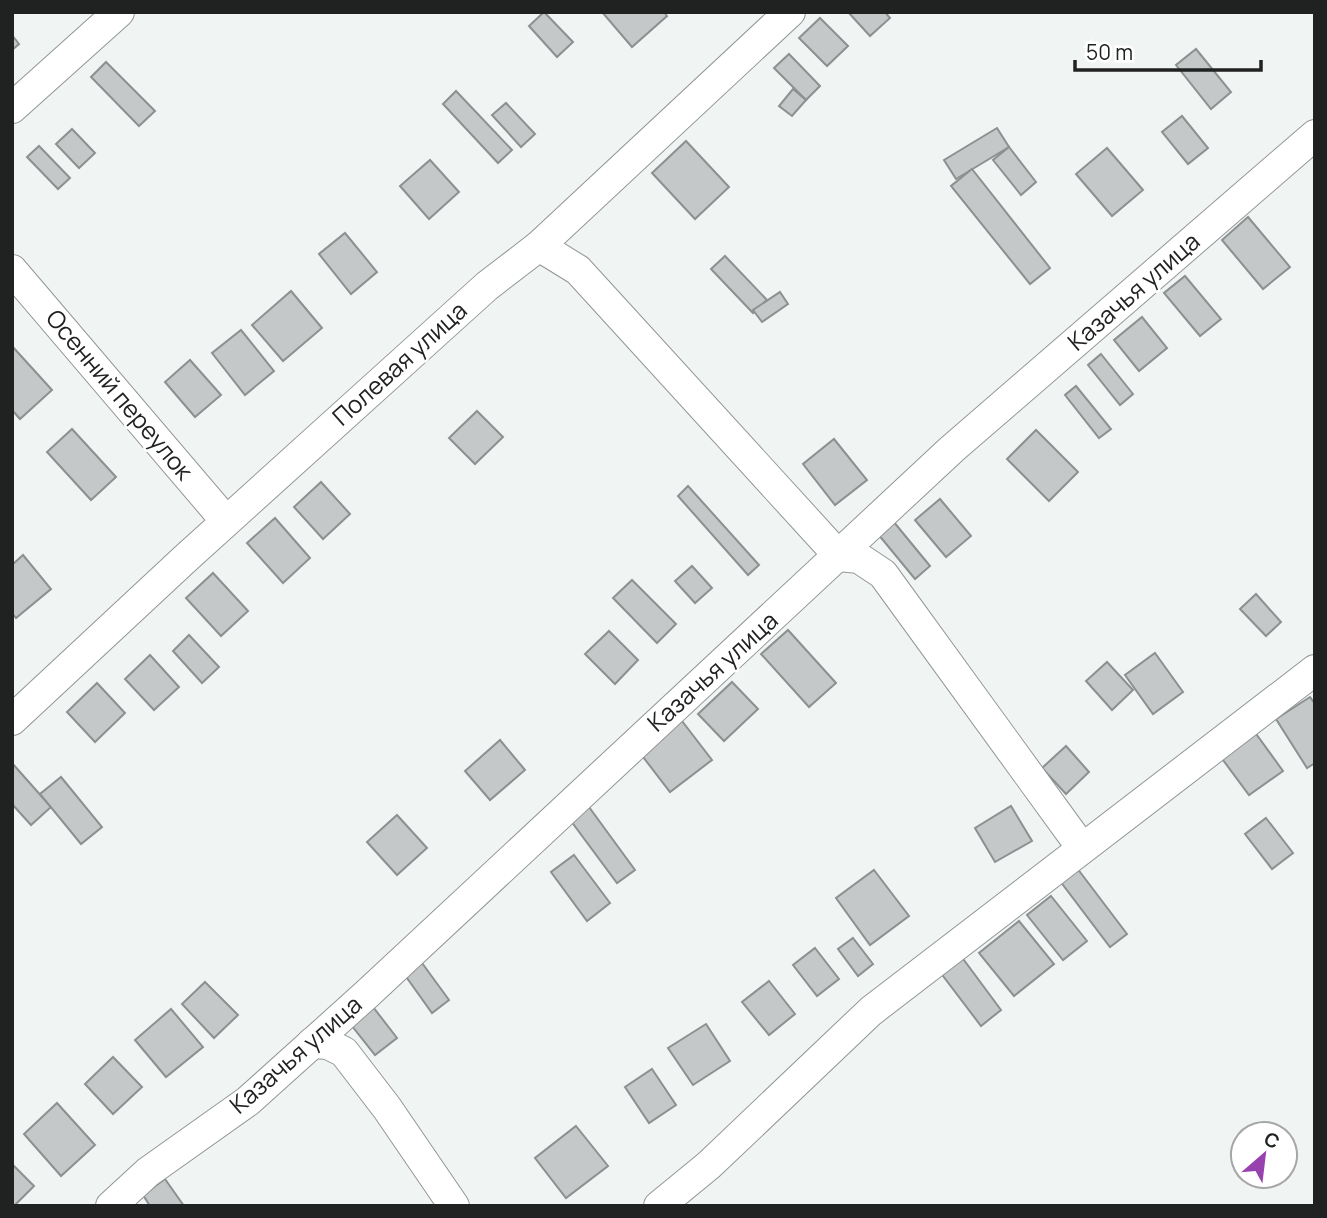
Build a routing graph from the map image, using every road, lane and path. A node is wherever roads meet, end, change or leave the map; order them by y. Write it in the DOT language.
graph roads {
  1 [pos="119,12"];
  2 [pos="790,12"];
  3 [pos="12,108"];
  4 [pos="1315,135"];
  5 [pos="539,246"];
  6 [pos="12,270"];
  7 [pos="226,521"];
  8 [pos="839,556"];
  9 [pos="1315,670"];
  10 [pos="12,720"];
  11 [pos="1082,848"];
  12 [pos="312,1043"];
  13 [pos="111,1206"];
  14 [pos="454,1206"];
  15 [pos="659,1206"];
  1 -- 3 [label="street"];
  2 -- 5 [label="street, Полевая улица"];
  4 -- 8 [label="street, Казачья улица"];
  5 -- 7 [label="street, Полевая улица"];
  5 -- 8 [label="street"];
  6 -- 7 [label="street, Осенний переулок"];
  7 -- 10 [label="street, Полевая улица"];
  8 -- 11 [label="street"];
  8 -- 12 [label="street, Казачья улица"];
  9 -- 11 [label="street"];
  11 -- 15 [label="street"];
  12 -- 13 [label="street, Казачья улица"];
  12 -- 14 [label="street"];
}
